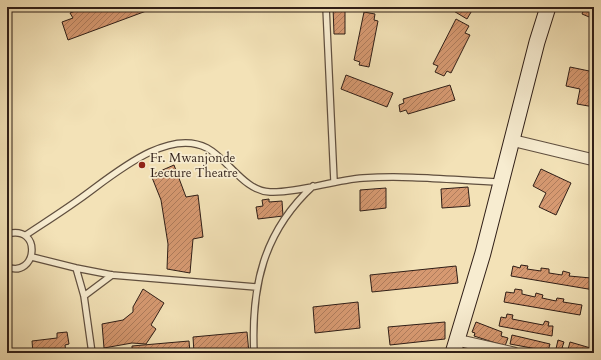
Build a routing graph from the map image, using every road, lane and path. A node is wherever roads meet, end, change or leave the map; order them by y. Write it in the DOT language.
graph roads {
  1 [pos="326,7"];
  2 [pos="548,7"];
  3 [pos="511,140"];
  4 [pos="594,160"];
  5 [pos="334,181"];
  6 [pos="501,182"];
  7 [pos="314,186"];
  8 [pos="7,234"];
  9 [pos="26,235"];
  10 [pos="32,257"];
  11 [pos="7,267"];
  12 [pos="76,268"];
  13 [pos="112,275"];
  14 [pos="256,287"];
  15 [pos="84,296"];
  16 [pos="455,347"];
  17 [pos="92,353"];
  18 [pos="254,353"];
  19 [pos="514,353"];
  1 -- 5 [label="lane"];
  2 -- 3 [label="main road"];
  3 -- 4 [label="street"];
  3 -- 6 [label="main road"];
  5 -- 6 [label="lane"];
  5 -- 7 [label="lane"];
  6 -- 16 [label="main road"];
  7 -- 9 [label="lane"];
  7 -- 14 [label="lane"];
  8 -- 9 [label="lane"];
  9 -- 10 [label="lane"];
  10 -- 11 [label="lane"];
  10 -- 12 [label="lane"];
  12 -- 13 [label="lane"];
  12 -- 15 [label="lane"];
  13 -- 14 [label="lane"];
  13 -- 15 [label="lane"];
  14 -- 18 [label="lane"];
  15 -- 17 [label="lane"];
  16 -- 19 [label="street"];
}
